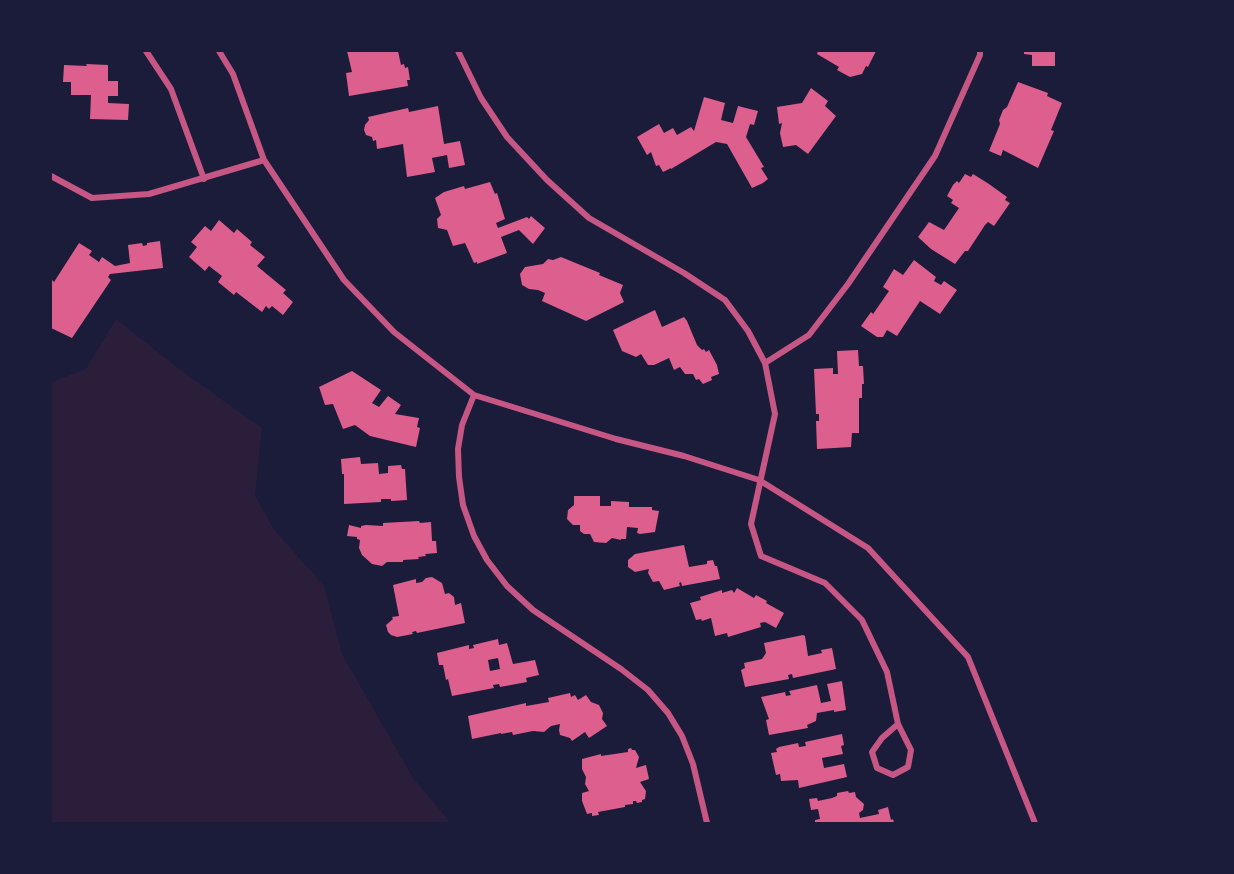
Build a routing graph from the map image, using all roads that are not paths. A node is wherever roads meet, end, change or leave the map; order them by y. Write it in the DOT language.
graph roads {
  1 [pos="146,51"];
  2 [pos="219,51"];
  3 [pos="458,51"];
  4 [pos="980,51"];
  5 [pos="264,160"];
  6 [pos="51,176"];
  7 [pos="204,179"];
  8 [pos="765,363"];
  9 [pos="474,395"];
  10 [pos="759,480"];
  11 [pos="898,724"];
  12 [pos="707,823"];
  13 [pos="1035,823"];
  1 -- 7 [label="street"];
  2 -- 5 [label="street"];
  3 -- 8 [label="street"];
  4 -- 8 [label="street"];
  5 -- 7 [label="street"];
  5 -- 9 [label="street"];
  6 -- 7 [label="street"];
  8 -- 10 [label="street"];
  9 -- 10 [label="street"];
  9 -- 12 [label="street"];
  10 -- 11 [label="street"];
  10 -- 13 [label="street"];
  11 -- 11 [label="street"];
}
